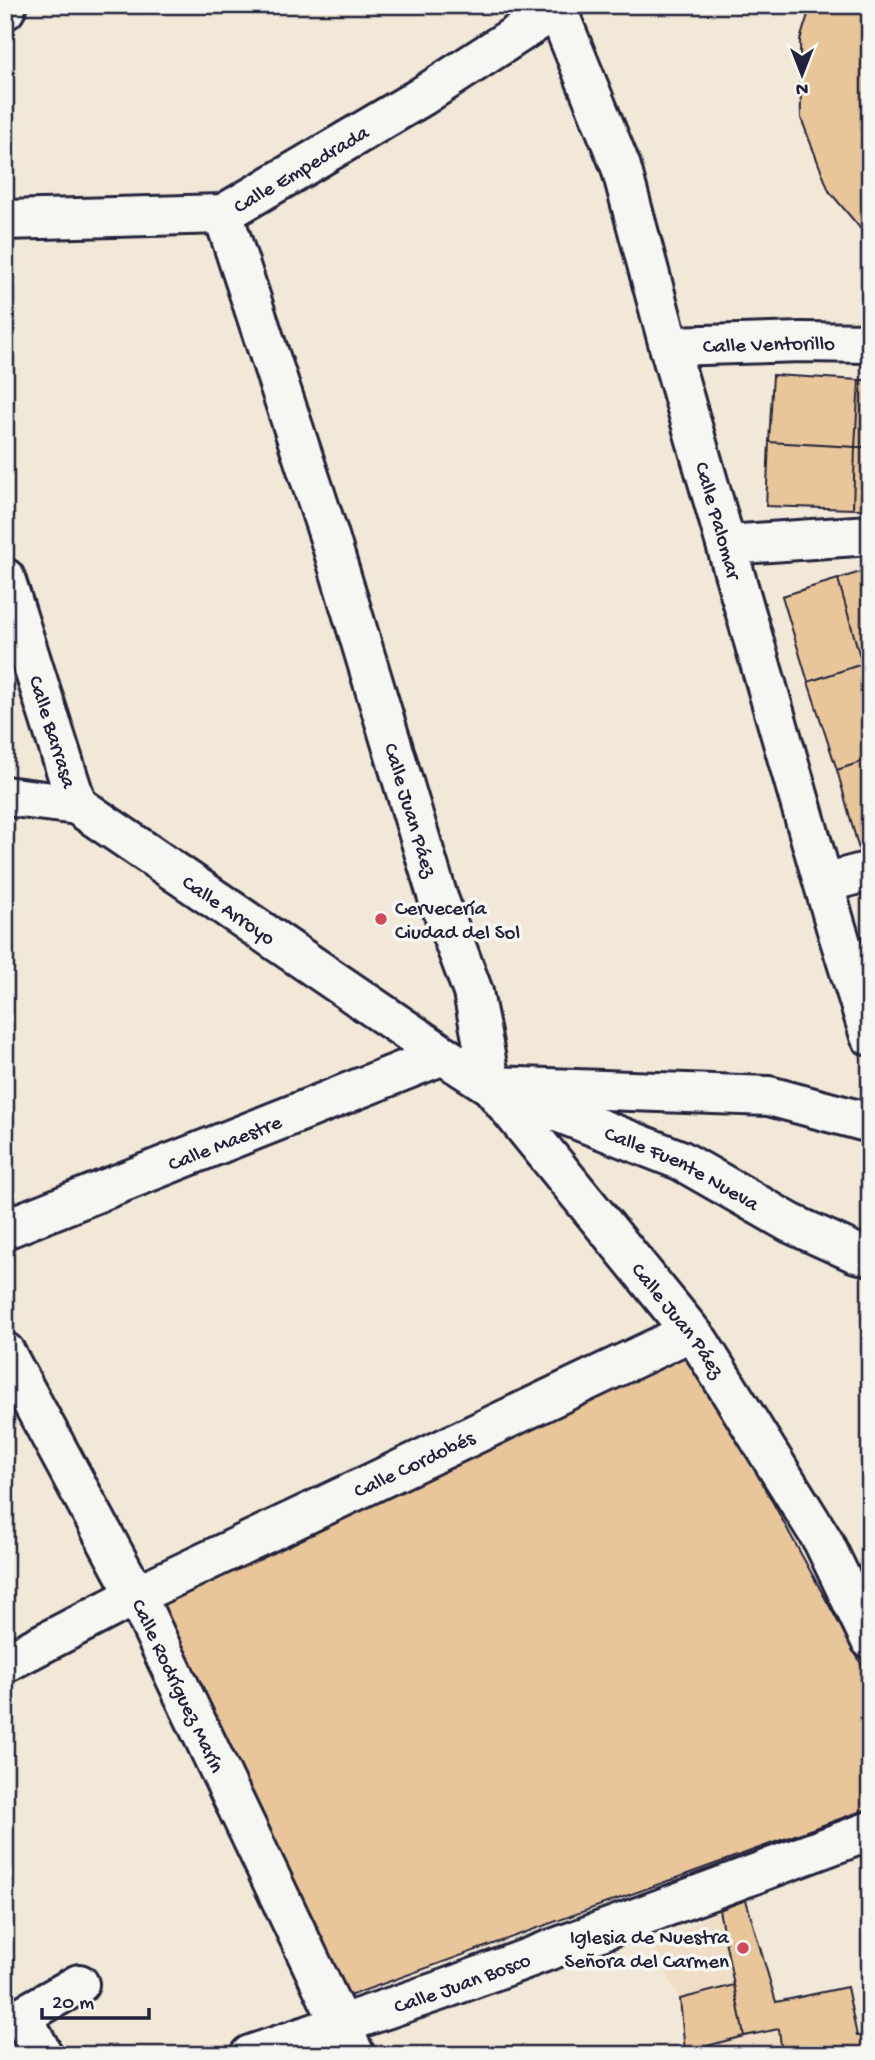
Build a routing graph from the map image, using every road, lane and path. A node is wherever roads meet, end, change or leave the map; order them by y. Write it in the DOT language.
graph roads {
  1 [pos="7,5"];
  2 [pos="559,7"];
  3 [pos="5,10"];
  4 [pos="223,214"];
  5 [pos="5,220"];
  6 [pos="870,343"];
  7 [pos="669,346"];
  8 [pos="870,535"];
  9 [pos="727,545"];
  10 [pos="5,578"];
  11 [pos="5,796"];
  12 [pos="77,804"];
  13 [pos="870,871"];
  14 [pos="824,883"];
  15 [pos="870,1035"];
  16 [pos="443,1055"];
  17 [pos="491,1086"];
  18 [pos="870,1123"];
  19 [pos="5,1229"];
  20 [pos="870,1256"];
  21 [pos="690,1332"];
  22 [pos="5,1352"];
  23 [pos="136,1595"];
  24 [pos="870,1639"];
  25 [pos="5,1663"];
  26 [pos="870,1831"];
  27 [pos="79,1984"];
  28 [pos="348,2039"];
  29 [pos="43,2055"];
  30 [pos="250,2055"];
  1 -- 3 [label="street"];
  2 -- 4 [label="street, Calle Empedrada"];
  2 -- 7 [label="street, Calle Palomar"];
  4 -- 5 [label="street, Calle Empedrada"];
  4 -- 17 [label="street, Calle Juan Páez"];
  6 -- 7 [label="street, Calle Ventorillo"];
  7 -- 9 [label="street, Calle Palomar"];
  8 -- 9 [label="street"];
  9 -- 14 [label="street, Calle Palomar"];
  10 -- 12 [label="street, Calle Barrasa"];
  11 -- 12 [label="street, Calle Arroyo"];
  12 -- 16 [label="street, Calle Arroyo"];
  13 -- 14 [label="street"];
  14 -- 15 [label="street, Calle Palomar"];
  16 -- 17 [label="street, Calle Arroyo"];
  16 -- 19 [label="street, Calle Maestre"];
  17 -- 18 [label="street"];
  17 -- 20 [label="street, Calle Fuente Nueva"];
  17 -- 21 [label="street, Calle Juan Páez"];
  21 -- 23 [label="street, Calle Cordobés"];
  21 -- 24 [label="street, Calle Juan Páez"];
  22 -- 23 [label="street, Calle Rodríguez Marín"];
  23 -- 25 [label="street, Calle Cordobés"];
  23 -- 28 [label="street, Calle Rodríguez Marín"];
  26 -- 28 [label="street, Calle Juan Bosco"];
  27 -- 29 [label="street"];
  28 -- 30 [label="street, Calle Juan Bosco"];
}
